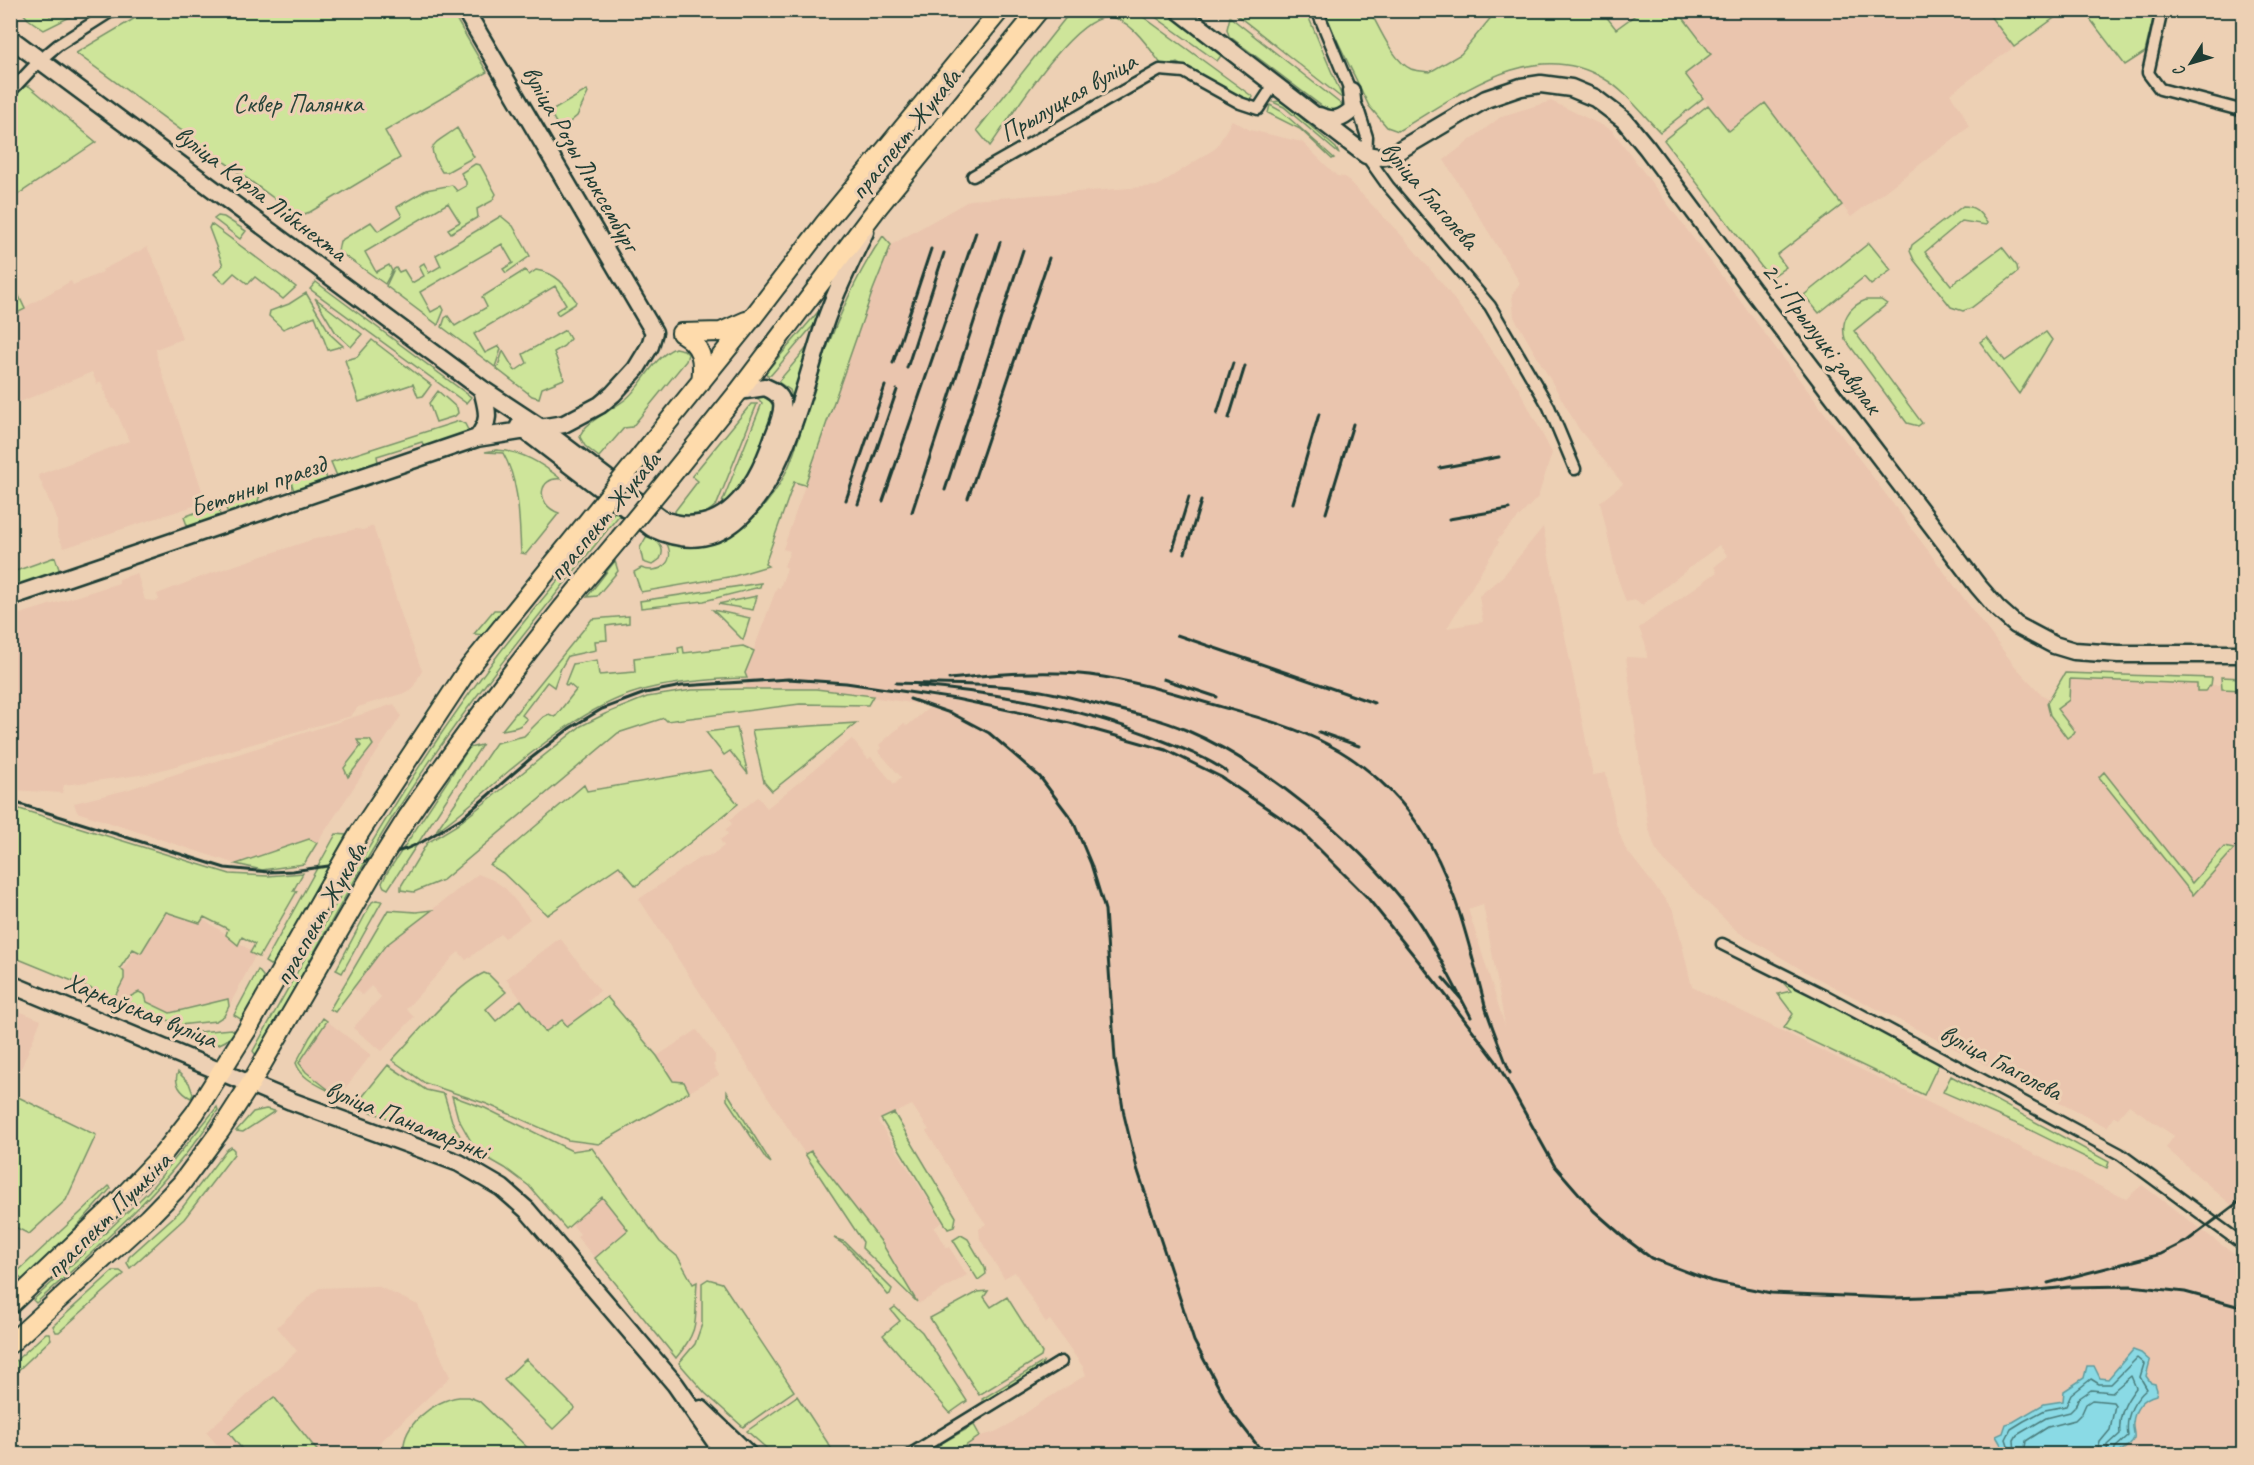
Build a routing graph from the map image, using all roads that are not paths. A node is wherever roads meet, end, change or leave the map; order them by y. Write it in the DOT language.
graph roads {
  1 [pos="113,10"];
  2 [pos="465,10"];
  3 [pos="1000,10"];
  4 [pos="1039,10"];
  5 [pos="1178,10"];
  6 [pos="1317,10"];
  7 [pos="2162,10"];
  8 [pos="10,38"];
  9 [pos="40,60"];
  10 [pos="1275,83"];
  11 [pos="1351,91"];
  12 [pos="10,92"];
  13 [pos="2244,111"];
  14 [pos="1315,115"];
  15 [pos="1366,155"];
  16 [pos="973,176"];
  17 [pos="878,207"];
  18 [pos="753,317"];
  19 [pos="654,332"];
  20 [pos="681,333"];
  21 [pos="701,382"];
  22 [pos="482,388"];
  23 [pos="739,392"];
  24 [pos="564,424"];
  25 [pos="542,428"];
  26 [pos="523,430"];
  27 [pos="477,438"];
  28 [pos="563,444"];
  29 [pos="545,447"];
  30 [pos="1575,469"];
  31 [pos="10,597"];
  32 [pos="2244,654"];
  33 [pos="388,789"];
  34 [pos="411,813"];
  35 [pos="1722,944"];
  36 [pos="10,984"];
  37 [pos="222,1071"];
  38 [pos="251,1083"];
  39 [pos="2244,1245"];
  40 [pos="10,1305"];
  41 [pos="10,1344"];
  42 [pos="1061,1362"];
  43 [pos="675,1384"];
  44 [pos="727,1455"];
  45 [pos="748,1455"];
  46 [pos="911,1455"];
  1 -- 9 [label="street"];
  2 -- 19 [label="main road, вуліца Розы Люксембург"];
  3 -- 18 [label="main road, праспект Жукава"];
  4 -- 17 [label="main road, праспект Жукава"];
  5 -- 10 [label="main road, вуліца Глаголева"];
  6 -- 11 [label="street"];
  7 -- 13 [label="street"];
  8 -- 9 [label="main road, вуліца Карла Лібкнехта"];
  9 -- 12 [label="street"];
  9 -- 22 [label="main road, вуліца Карла Лібкнехта"];
  10 -- 14 [label="main road, вуліца Глаголева"];
  10 -- 16 [label="street, Прылуцкая вуліца"];
  11 -- 14 [label="main road"];
  11 -- 15 [label="street"];
  14 -- 15 [label="main road, вуліца Глаголева"];
  15 -- 30 [label="street, вуліца Глаголева"];
  15 -- 32 [label="main road, 2-і Прылуцкі завулак"];
  17 -- 23 [label="main road, праспект Жукава"];
  17 -- 29 [label="main road, вуліца Карла Лібкнехта"];
  18 -- 20 [label="main road"];
  18 -- 21 [label="main road, праспект Жукава"];
  19 -- 20 [label="main road"];
  19 -- 24 [label="main road, Бетонны праезд"];
  20 -- 21 [label="main road"];
  21 -- 33 [label="main road, праспект Жукава, bridge"];
  22 -- 25 [label="main road, вуліца Карла Лібкнехта"];
  22 -- 26 [label="main road, вуліца Карла Лібкнехта"];
  22 -- 27 [label="main road"];
  23 -- 28 [label="main road, вуліца Карла Лібкнехта"];
  23 -- 34 [label="main road, праспект Жукава, bridge"];
  24 -- 25 [label="main road, Бетонны праезд"];
  24 -- 28 [label="main road"];
  25 -- 26 [label="main road, Бетонны праезд"];
  25 -- 28 [label="main road, вуліца Карла Лібкнехта"];
  25 -- 29 [label="main road"];
  26 -- 27 [label="main road, Бетонны праезд"];
  26 -- 29 [label="main road, вуліца Карла Лібкнехта"];
  27 -- 31 [label="main road, Бетонны праезд"];
  33 -- 34 [label="main road"];
  33 -- 37 [label="main road, праспект Жукава, bridge"];
  34 -- 38 [label="main road, праспект Жукава, bridge"];
  35 -- 39 [label="street, вуліца Глаголева"];
  36 -- 37 [label="main road, Харкаўская вуліца"];
  37 -- 38 [label="main road, Харкаўская вуліца"];
  37 -- 40 [label="main road, праспект Пушкіна"];
  38 -- 41 [label="main road, праспект Пушкіна"];
  38 -- 43 [label="main road, вуліца Панамарэнкі"];
  42 -- 46 [label="street"];
  43 -- 44 [label="main road, вуліца Панамарэнкі"];
  43 -- 45 [label="main road, вуліца Панамарэнкі"];
}
